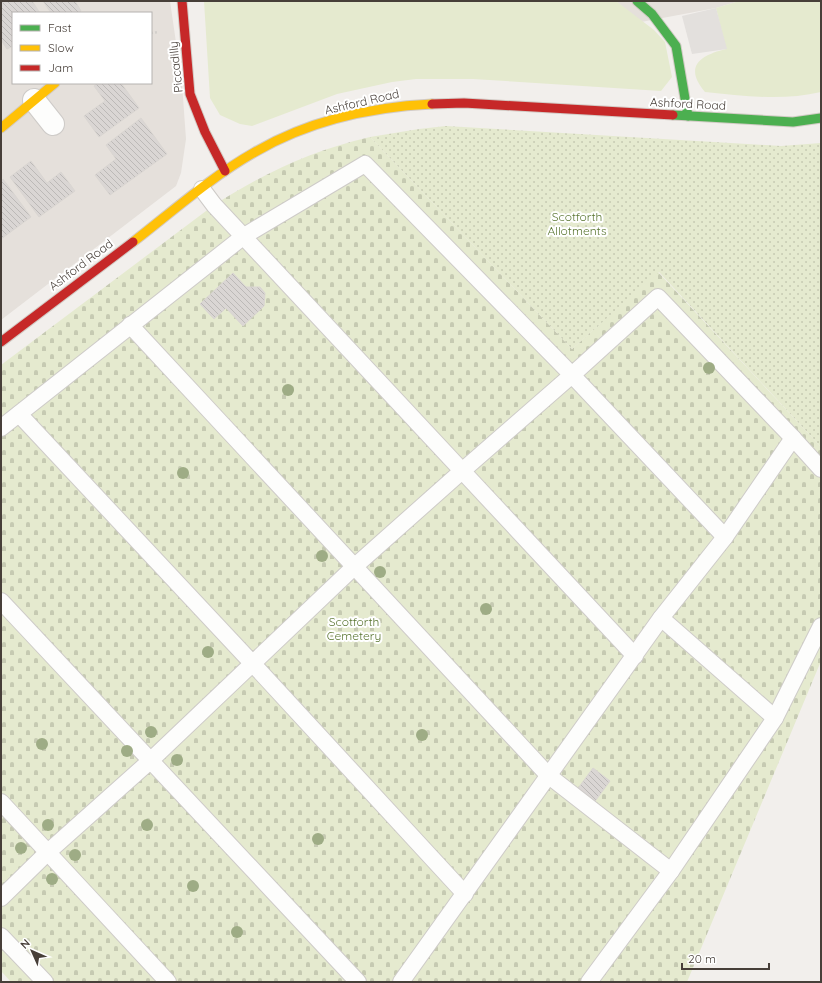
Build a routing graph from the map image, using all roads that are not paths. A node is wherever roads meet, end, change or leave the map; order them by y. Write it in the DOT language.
graph roads {
  1 [pos="182,1"];
  2 [pos="637,1"];
  3 [pos="54,84"];
  4 [pos="34,100"];
  5 [pos="688,116"];
  6 [pos="821,118"];
  7 [pos="53,124"];
  8 [pos="1,128"];
  9 [pos="225,171"];
  10 [pos="202,189"];
  11 [pos="244,236"];
  12 [pos="130,326"];
  13 [pos="1,342"];
  14 [pos="572,375"];
  15 [pos="19,414"];
  16 [pos="1,428"];
  17 [pos="793,438"];
  18 [pos="821,469"];
  19 [pos="462,471"];
  20 [pos="725,537"];
  21 [pos="354,567"];
  22 [pos="1,601"];
  23 [pos="661,618"];
  24 [pos="821,626"];
  25 [pos="635,656"];
  26 [pos="254,664"];
  27 [pos="775,718"];
  28 [pos="150,761"];
  29 [pos="549,776"];
  30 [pos="1,802"];
  31 [pos="48,852"];
  32 [pos="671,871"];
  33 [pos="465,894"];
  34 [pos="1,898"];
  35 [pos="1,936"];
  36 [pos="45,982"];
  37 [pos="168,982"];
  38 [pos="358,982"];
  39 [pos="401,982"];
  40 [pos="589,982"];
  1 -- 9 [label="street, Piccadilly"];
  2 -- 5 [label="street"];
  3 -- 4 [label="street"];
  4 -- 7 [label="street"];
  4 -- 8 [label="street"];
  5 -- 6 [label="street, Ashford Road"];
  5 -- 9 [label="street, Ashford Road"];
  9 -- 10 [label="street, Ashford Road"];
  10 -- 11 [label="lane"];
  10 -- 13 [label="street, Ashford Road"];
  11 -- 12 [label="lane"];
  11 -- 14 [label="lane"];
  11 -- 19 [label="lane"];
  12 -- 15 [label="lane"];
  12 -- 21 [label="lane"];
  14 -- 17 [label="lane"];
  14 -- 19 [label="lane"];
  14 -- 20 [label="lane"];
  15 -- 16 [label="lane"];
  15 -- 26 [label="lane"];
  17 -- 18 [label="lane"];
  17 -- 20 [label="lane"];
  19 -- 21 [label="lane"];
  19 -- 25 [label="lane"];
  20 -- 23 [label="lane"];
  21 -- 26 [label="lane"];
  21 -- 29 [label="lane"];
  22 -- 28 [label="lane"];
  23 -- 25 [label="lane"];
  23 -- 27 [label="lane"];
  24 -- 27 [label="lane"];
  25 -- 29 [label="lane"];
  26 -- 28 [label="lane"];
  26 -- 33 [label="lane"];
  27 -- 32 [label="lane"];
  28 -- 31 [label="lane"];
  28 -- 38 [label="lane"];
  29 -- 32 [label="lane"];
  29 -- 33 [label="lane"];
  30 -- 31 [label="lane"];
  31 -- 34 [label="lane"];
  31 -- 37 [label="lane"];
  32 -- 40 [label="lane"];
  33 -- 39 [label="lane"];
  35 -- 36 [label="lane"];
}
